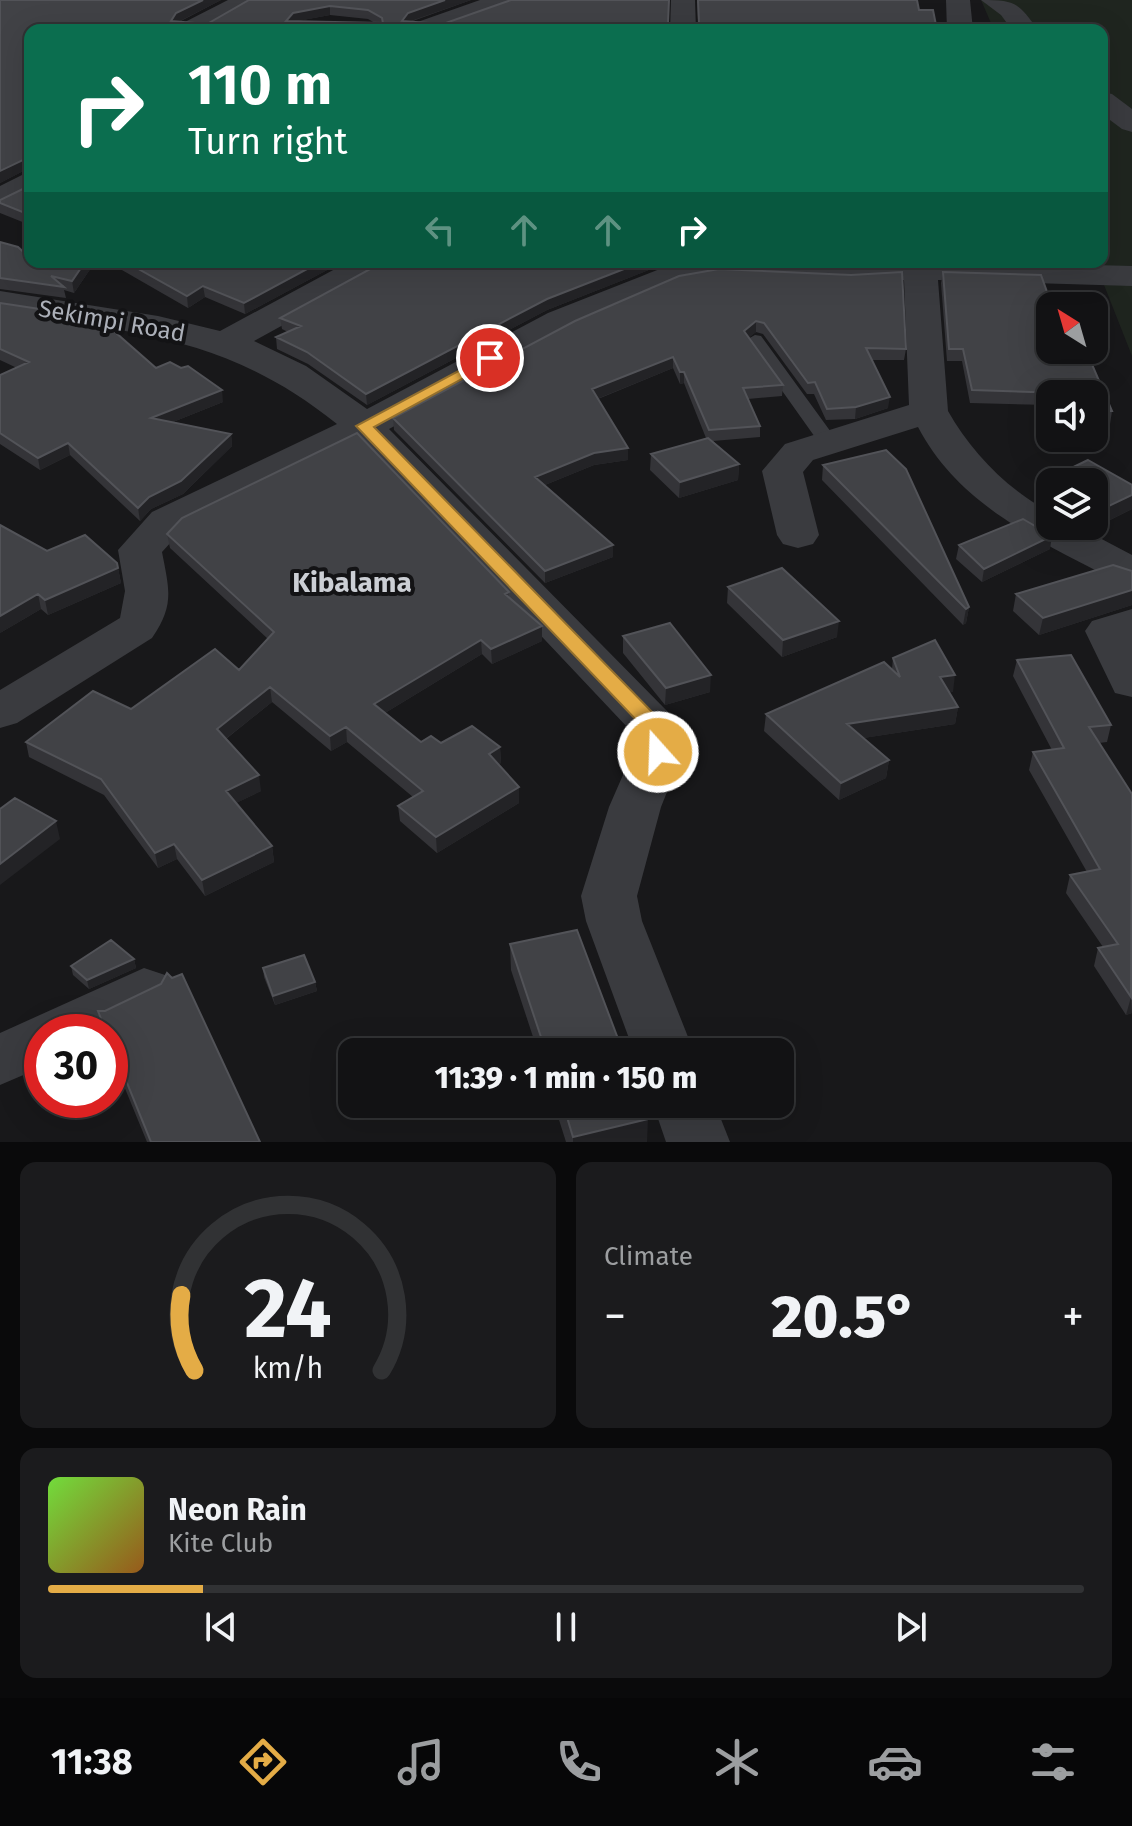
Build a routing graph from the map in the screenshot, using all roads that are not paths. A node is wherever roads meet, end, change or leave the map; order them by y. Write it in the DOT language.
graph roads {
  1 [pos="247,0"];
  2 [pos="504,0"];
  3 [pos="683,0"];
  4 [pos="958,0"];
  5 [pos="993,0"];
  6 [pos="200,24"];
  7 [pos="435,24"];
  8 [pos="683,24"];
  9 [pos="960,24"];
  10 [pos="1020,24"];
  11 [pos="1108,105"];
  12 [pos="1132,123"];
  13 [pos="24,184"];
  14 [pos="0,200"];
  15 [pos="362,268"];
  16 [pos="708,268"];
  17 [pos="775,268"];
  18 [pos="893,268"];
  19 [pos="919,268"];
  20 [pos="949,268"];
  21 [pos="1132,276"];
  22 [pos="0,301"];
  23 [pos="56,311"];
  24 [pos="0,335"];
  25 [pos="755,340"];
  26 [pos="224,343"];
  27 [pos="929,411"];
  28 [pos="364,426"];
  29 [pos="829,443"];
  30 [pos="798,535"];
  31 [pos="1132,572"];
  32 [pos="1132,623"];
  33 [pos="1132,682"];
  34 [pos="0,712"];
  35 [pos="144,991"];
  36 [pos="96,1014"];
  37 [pos="659,1038"];
  38 [pos="24,1049"];
  39 [pos="0,1060"];
  40 [pos="689,1118"];
  41 [pos="698,1142"];
  1 -- 6 [label="street"];
  2 -- 7 [label="street"];
  3 -- 8 [label="street"];
  4 -- 9 [label="street"];
  5 -- 10 [label="street"];
  11 -- 12 [label="street"];
  13 -- 14 [label="street"];
  15 -- 26 [label="street"];
  16 -- 28 [label="street"];
  17 -- 18 [label="street"];
  19 -- 27 [label="street"];
  20 -- 21 [label="street"];
  22 -- 23 [label="street, Sekimpi Road"];
  23 -- 24 [label="street"];
  23 -- 26 [label="street, Sekimpi Road"];
  25 -- 29 [label="lane"];
  26 -- 28 [label="street, Sekimpi Road"];
  27 -- 29 [label="street"];
  27 -- 31 [label="street"];
  28 -- 34 [label="street"];
  28 -- 37 [label="street, Sekimpi Road"];
  29 -- 30 [label="street"];
  32 -- 33 [label="street"];
  35 -- 36 [label="street"];
  38 -- 39 [label="street"];
  40 -- 41 [label="street"];
}
